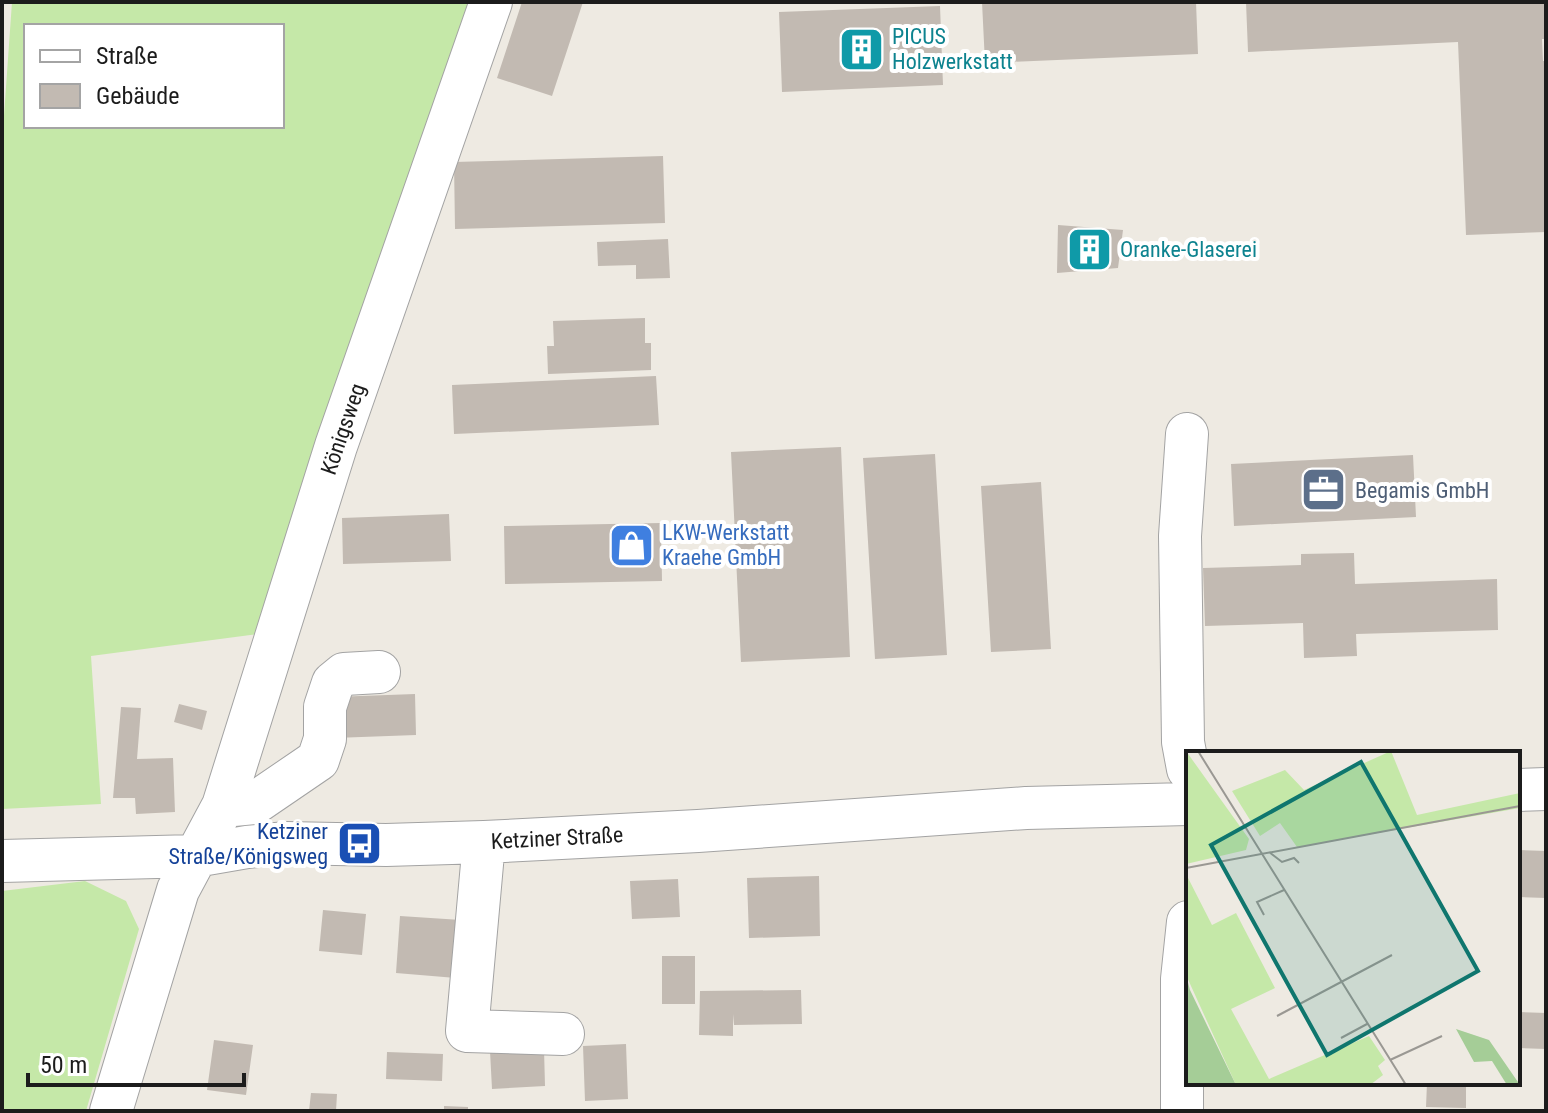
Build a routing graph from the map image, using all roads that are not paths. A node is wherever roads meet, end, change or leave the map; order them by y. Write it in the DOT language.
graph roads {
  1 [pos="491,2"];
  2 [pos="1187,434"];
  3 [pos="379,672"];
  4 [pos="1186,758"];
  5 [pos="1546,789"];
  6 [pos="1520,790"];
  7 [pos="1186,804"];
  8 [pos="223,806"];
  9 [pos="484,842"];
  10 [pos="195,856"];
  11 [pos="2,861"];
  12 [pos="1186,941"];
  13 [pos="563,1034"];
  14 [pos="111,1111"];
  15 [pos="1182,1111"];
  1 -- 8 [label="street, Königsweg"];
  2 -- 4 [label="street"];
  3 -- 8 [label="street"];
  5 -- 6 [label="street"];
  7 -- 9 [label="street, Ketziner Straße"];
  8 -- 10 [label="street, Königsweg"];
  9 -- 10 [label="street, Ketziner Straße"];
  9 -- 13 [label="street"];
  10 -- 11 [label="street, Ketziner Straße"];
  10 -- 14 [label="street"];
  12 -- 15 [label="street"];
}
